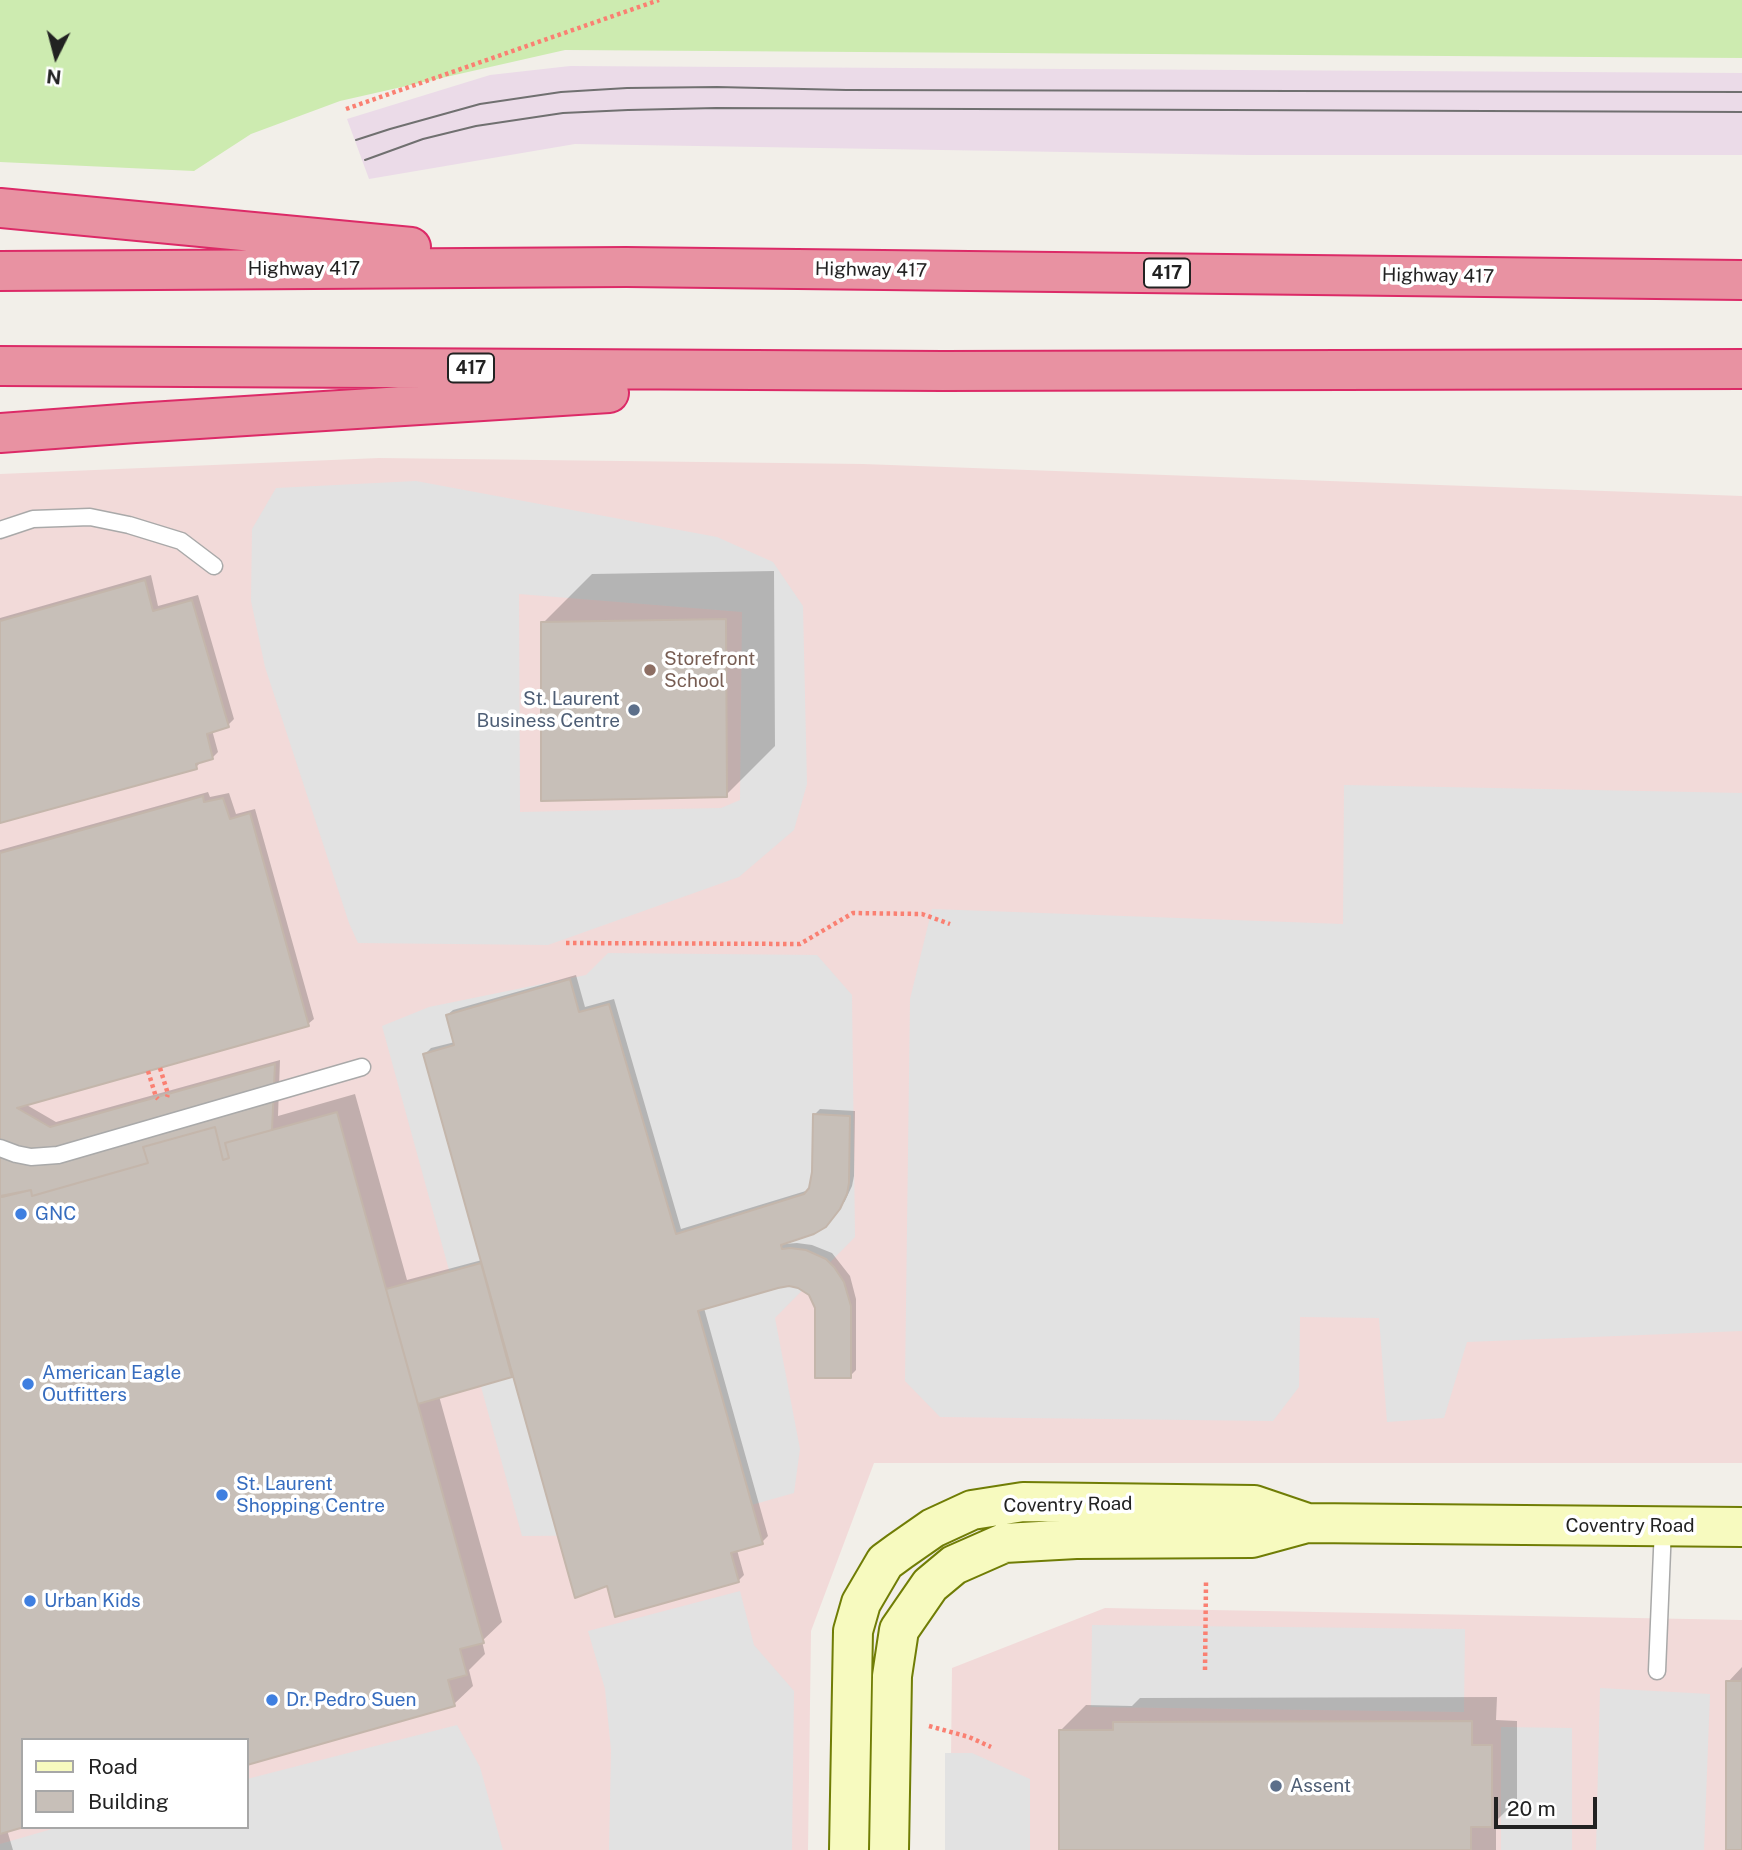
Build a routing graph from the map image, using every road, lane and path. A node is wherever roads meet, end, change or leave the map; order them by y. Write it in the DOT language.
graph roads {
  1 [pos="659,0"];
  2 [pos="346,109"];
  3 [pos="0,208"];
  4 [pos="626,267"];
  5 [pos="0,271"];
  6 [pos="1742,280"];
  7 [pos="0,366"];
  8 [pos="1742,369"];
  9 [pos="943,371"];
  10 [pos="0,433"];
  11 [pos="0,530"];
  12 [pos="214,566"];
  13 [pos="950,924"];
  14 [pos="566,943"];
  15 [pos="362,1067"];
  16 [pos="160,1068"];
  17 [pos="148,1071"];
  18 [pos="156,1097"];
  19 [pos="164,1102"];
  20 [pos="0,1148"];
  21 [pos="1307,1523"];
  22 [pos="1663,1527"];
  23 [pos="1742,1527"];
  24 [pos="1206,1582"];
  25 [pos="1205,1670"];
  26 [pos="1657,1671"];
  27 [pos="923,1725"];
  28 [pos="990,1747"];
  29 [pos="849,1850"];
  30 [pos="889,1850"];
  1 -- 2 [label="path"];
  3 -- 4 [label="highway"];
  4 -- 5 [label="highway, Highway 417 / 417"];
  4 -- 6 [label="highway, Highway 417 / 417"];
  7 -- 9 [label="highway, 417"];
  8 -- 9 [label="highway, 417"];
  9 -- 10 [label="highway"];
  11 -- 12 [label="lane"];
  13 -- 14 [label="path"];
  15 -- 20 [label="lane"];
  16 -- 19 [label="path"];
  17 -- 18 [label="path"];
  21 -- 22 [label="main road, Coventry Road"];
  21 -- 29 [label="main road, Coventry Road"];
  21 -- 30 [label="main road, Coventry Road"];
  22 -- 23 [label="main road, Coventry Road"];
  22 -- 26 [label="lane"];
  24 -- 25 [label="path"];
  27 -- 28 [label="path"];
}
